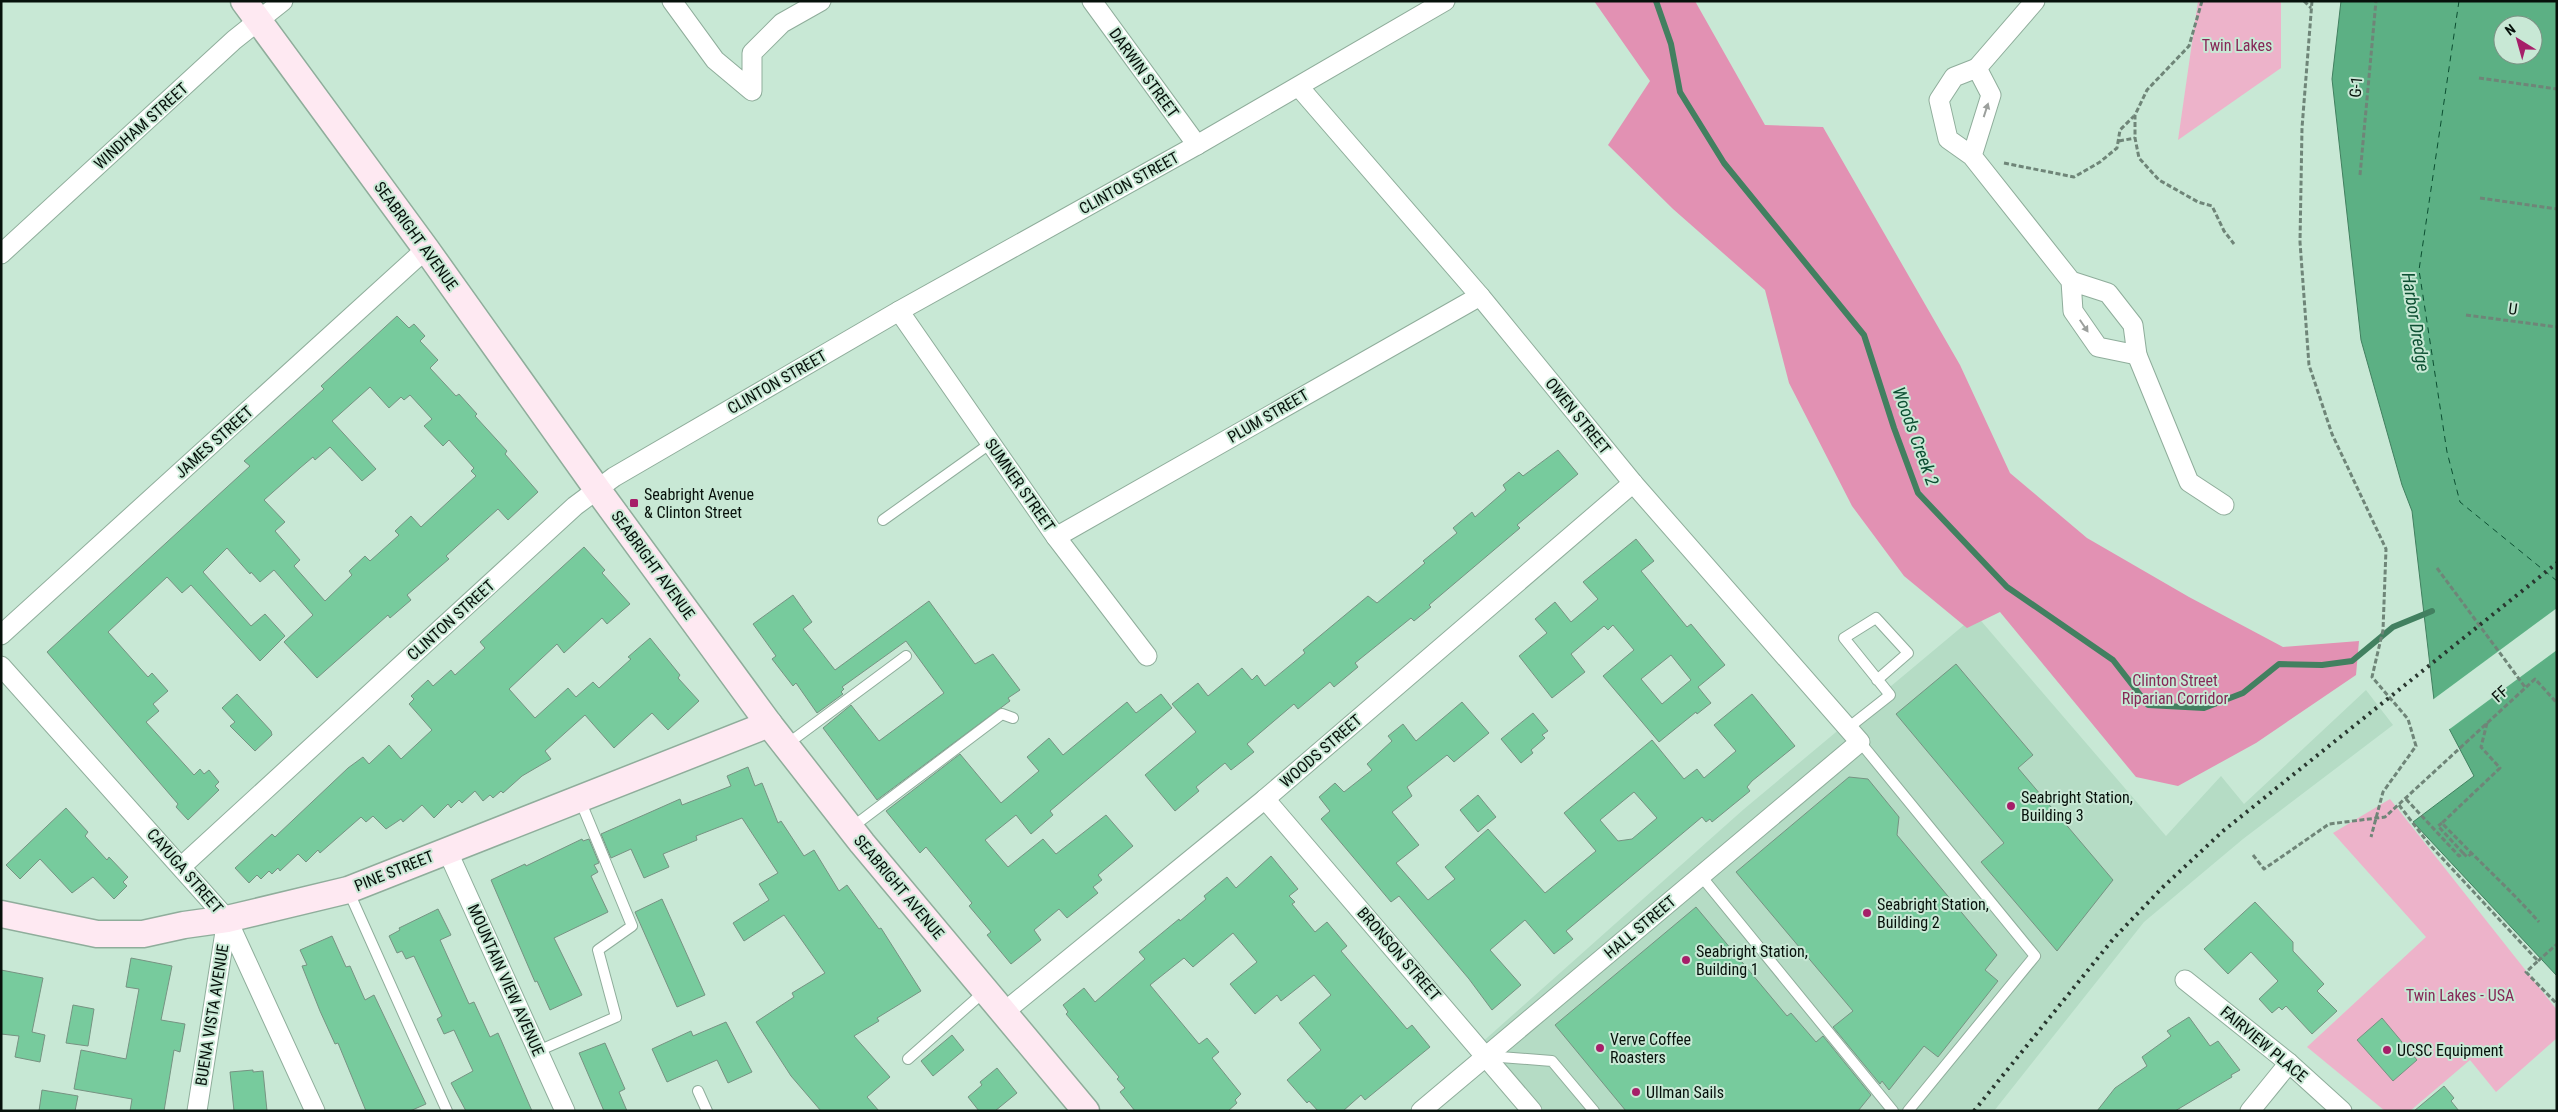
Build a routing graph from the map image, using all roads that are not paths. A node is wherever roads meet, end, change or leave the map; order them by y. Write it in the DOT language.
graph roads {
  1 [pos="283,1"];
  2 [pos="672,1"];
  3 [pos="821,1"];
  4 [pos="1092,1"];
  5 [pos="1445,1"];
  6 [pos="2035,1"];
  7 [pos="251,11"];
  8 [pos="1977,68"];
  9 [pos="1299,86"];
  10 [pos="1197,146"];
  11 [pos="1972,156"];
  12 [pos="426,249"];
  13 [pos="1,254"];
  14 [pos="2071,281"];
  15 [pos="1480,296"];
  16 [pos="899,311"];
  17 [pos="2137,355"];
  18 [pos="990,443"];
  19 [pos="1634,483"];
  20 [pos="597,489"];
  21 [pos="2224,505"];
  22 [pos="883,520"];
  23 [pos="1056,537"];
  24 [pos="1,635"];
  25 [pos="906,656"];
  26 [pos="1147,656"];
  27 [pos="1,666"];
  28 [pos="1877,680"];
  29 [pos="1012,718"];
  30 [pos="769,724"];
  31 [pos="1854,735"];
  32 [pos="785,745"];
  33 [pos="579,797"];
  34 [pos="1265,799"];
  35 [pos="850,829"];
  36 [pos="447,850"];
  37 [pos="182,866"];
  38 [pos="1701,876"];
  39 [pos="348,890"];
  40 [pos="1,914"];
  41 [pos="228,919"];
  42 [pos="2185,980"];
  43 [pos="986,990"];
  44 [pos="1004,1012"];
  45 [pos="538,1051"];
  46 [pos="1486,1056"];
  47 [pos="908,1059"];
  48 [pos="2289,1063"];
  49 [pos="698,1091"];
  50 [pos="197,1111"];
  51 [pos="315,1111"];
  52 [pos="447,1111"];
  53 [pos="565,1111"];
  54 [pos="707,1111"];
  55 [pos="1086,1111"];
  56 [pos="1421,1111"];
  57 [pos="1532,1111"];
  58 [pos="1594,1111"];
  59 [pos="1894,1111"];
  60 [pos="1908,1111"];
  61 [pos="2250,1111"];
  62 [pos="2342,1111"];
  1 -- 7 [label="street, WINDHAM STREET"];
  2 -- 3 [label="street"];
  4 -- 10 [label="street, DARWIN STREET"];
  5 -- 9 [label="street, CLINTON STREET"];
  6 -- 8 [label="street"];
  7 -- 12 [label="main road, SEABRIGHT AVENUE"];
  7 -- 13 [label="street, WINDHAM STREET"];
  11 -- 8 [label="street, one-way"];
  8 -- 11 [label="street"];
  9 -- 10 [label="street, CLINTON STREET"];
  9 -- 15 [label="street, OWEN STREET"];
  10 -- 16 [label="street, CLINTON STREET"];
  11 -- 14 [label="street"];
  12 -- 20 [label="main road, SEABRIGHT AVENUE"];
  12 -- 24 [label="street, JAMES STREET"];
  14 -- 17 [label="street"];
  14 -- 17 [label="street, one-way"];
  15 -- 19 [label="street, OWEN STREET"];
  15 -- 23 [label="street, PLUM STREET"];
  16 -- 18 [label="street, SUMNER STREET"];
  16 -- 20 [label="street, CLINTON STREET"];
  17 -- 21 [label="street"];
  18 -- 22 [label="lane"];
  18 -- 23 [label="street, SUMNER STREET"];
  19 -- 31 [label="street, OWEN STREET"];
  19 -- 34 [label="street, WOODS STREET"];
  20 -- 30 [label="main road, SEABRIGHT AVENUE"];
  20 -- 37 [label="street, CLINTON STREET"];
  23 -- 26 [label="street, SUMNER STREET"];
  25 -- 32 [label="lane"];
  27 -- 37 [label="street, CAYUGA STREET"];
  28 -- 28 [label="lane"];
  28 -- 31 [label="lane"];
  29 -- 35 [label="lane"];
  30 -- 32 [label="main road, SEABRIGHT AVENUE"];
  30 -- 33 [label="main road, PINE STREET"];
  31 -- 38 [label="street, HALL STREET"];
  31 -- 60 [label="lane"];
  32 -- 35 [label="main road, SEABRIGHT AVENUE"];
  33 -- 36 [label="main road, PINE STREET"];
  33 -- 45 [label="lane"];
  34 -- 44 [label="street, WOODS STREET"];
  34 -- 46 [label="street, BRONSON STREET"];
  35 -- 43 [label="main road, SEABRIGHT AVENUE"];
  36 -- 39 [label="main road, PINE STREET"];
  36 -- 45 [label="street, MOUNTAIN VIEW AVENUE"];
  37 -- 41 [label="street, CAYUGA STREET"];
  38 -- 46 [label="street, HALL STREET"];
  38 -- 59 [label="lane"];
  39 -- 41 [label="main road, PINE STREET"];
  39 -- 52 [label="lane"];
  40 -- 41 [label="main road, PINE STREET"];
  41 -- 50 [label="street, BUENA VISTA AVENUE"];
  41 -- 51 [label="street, CAYUGA STREET"];
  42 -- 48 [label="street, FAIRVIEW PLACE"];
  43 -- 44 [label="main road, SEABRIGHT AVENUE"];
  43 -- 47 [label="lane"];
  44 -- 55 [label="main road, SEABRIGHT AVENUE"];
  45 -- 53 [label="street, MOUNTAIN VIEW AVENUE"];
  46 -- 56 [label="street, HALL STREET"];
  46 -- 57 [label="street, BRONSON STREET"];
  46 -- 58 [label="lane"];
  48 -- 61 [label="street"];
  48 -- 62 [label="street, FAIRVIEW PLACE"];
  49 -- 54 [label="lane"];
}
